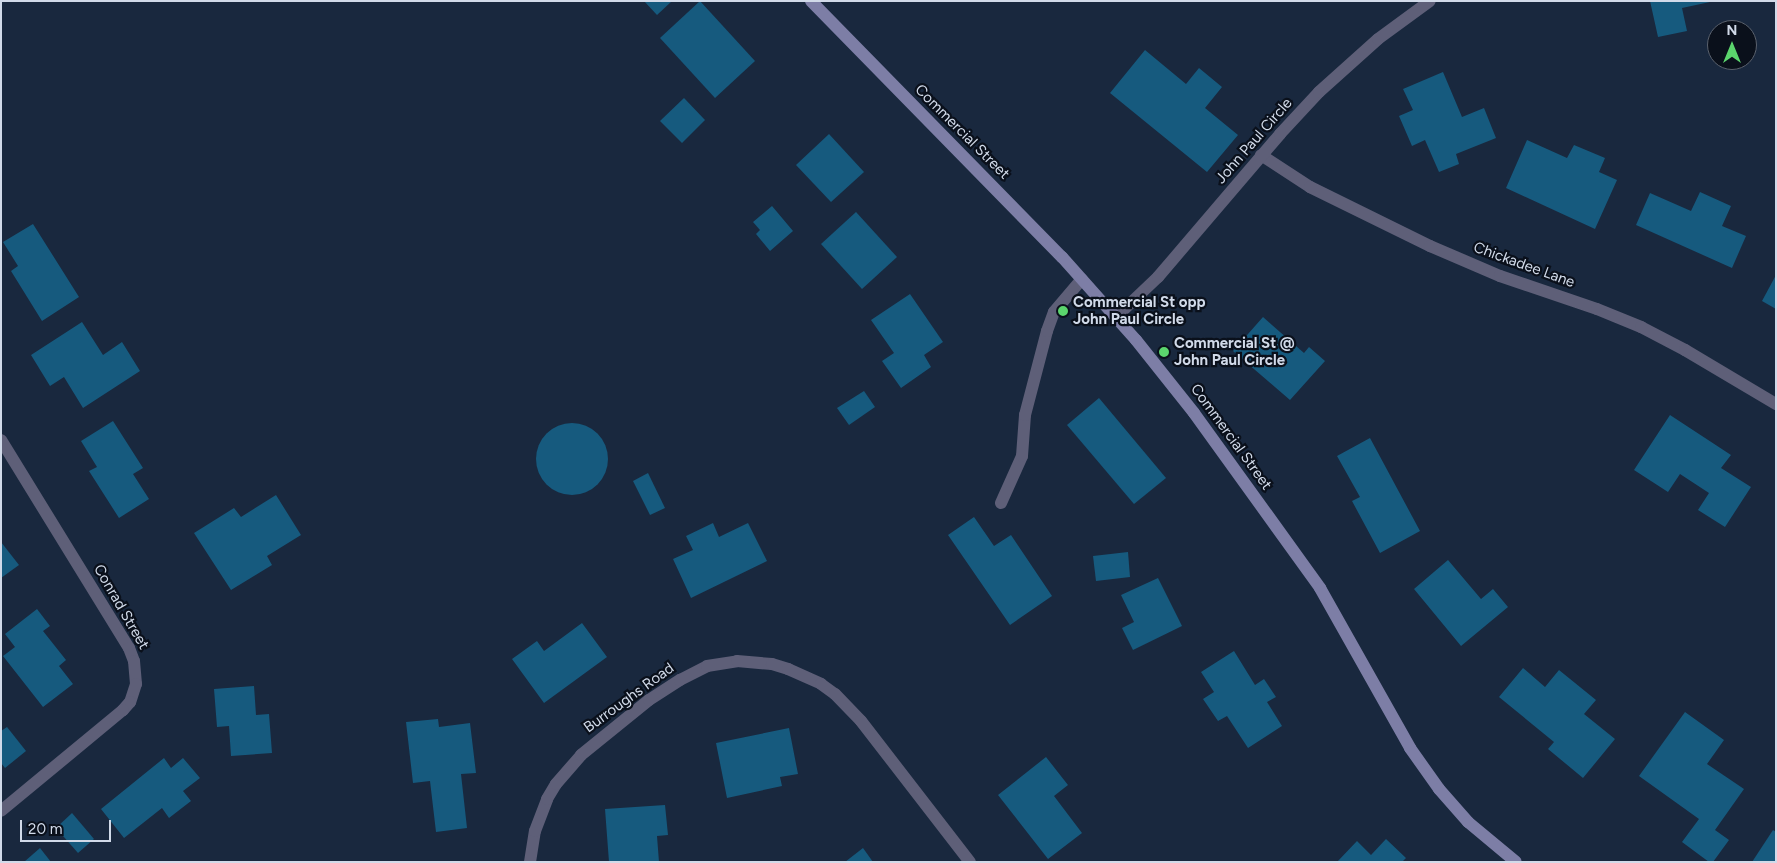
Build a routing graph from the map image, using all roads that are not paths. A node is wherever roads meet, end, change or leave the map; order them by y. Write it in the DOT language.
graph roads {
  1 [pos="811,1"];
  2 [pos="1430,1"];
  3 [pos="1261,155"];
  4 [pos="1082,278"];
  5 [pos="1116,317"];
  6 [pos="1776,404"];
  7 [pos="1,440"];
  8 [pos="1001,504"];
  9 [pos="1,811"];
  10 [pos="530,862"];
  11 [pos="970,862"];
  12 [pos="1516,862"];
  1 -- 4 [label="main road, Commercial Street"];
  2 -- 3 [label="street, John Paul Circle"];
  3 -- 5 [label="street, John Paul Circle"];
  3 -- 6 [label="street, Chickadee Lane"];
  4 -- 5 [label="main road, Commercial Street"];
  4 -- 8 [label="street"];
  5 -- 12 [label="main road, Commercial Street"];
  7 -- 9 [label="street, Conrad Street"];
  10 -- 11 [label="street, Burroughs Road"];
}
